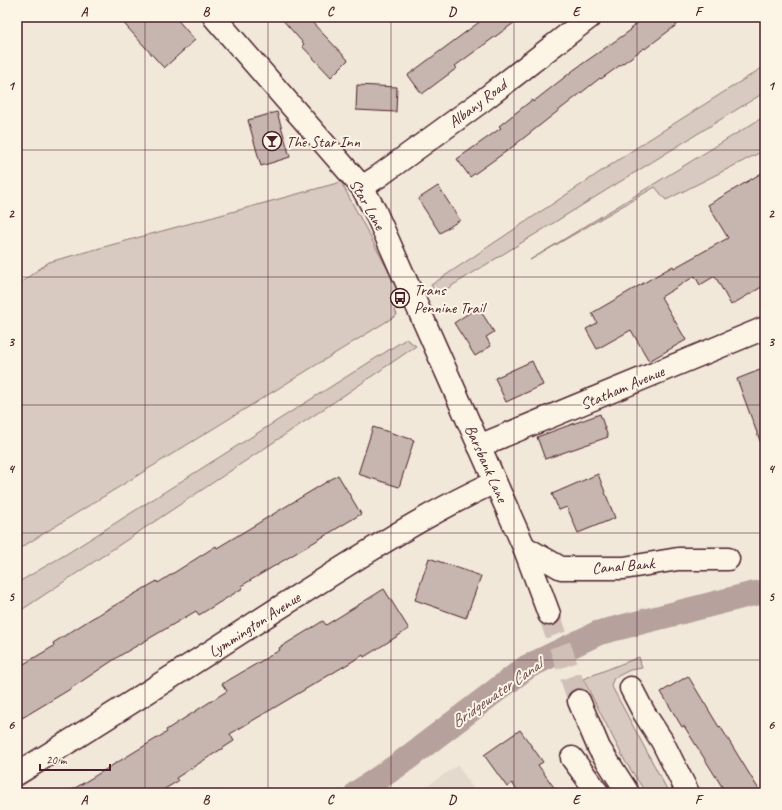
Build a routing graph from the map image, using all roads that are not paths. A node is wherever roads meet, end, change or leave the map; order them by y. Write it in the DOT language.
graph roads {
  1 [pos="214,17"];
  2 [pos="590,17"];
  3 [pos="362,187"];
  4 [pos="421,314"];
  5 [pos="765,328"];
  6 [pos="479,446"];
  7 [pos="495,482"];
  8 [pos="524,548"];
  9 [pos="728,560"];
  10 [pos="549,614"];
  11 [pos="631,688"];
  12 [pos="579,701"];
  13 [pos="572,758"];
  14 [pos="17,774"];
  15 [pos="598,793"];
  16 [pos="628,793"];
  17 [pos="688,793"];
  1 -- 3 [label="street, Star Lane"];
  2 -- 3 [label="street, Albany Road"];
  3 -- 4 [label="street, Star Lane"];
  4 -- 6 [label="street, Barsbank Lane"];
  5 -- 6 [label="street, Statham Avenue"];
  6 -- 7 [label="street, Barsbank Lane"];
  7 -- 8 [label="street, Barsbank Lane"];
  7 -- 14 [label="street, Lymmington Avenue"];
  8 -- 9 [label="street, Canal Bank"];
  8 -- 10 [label="street, Barsbank Lane"];
  11 -- 17 [label="street"];
  12 -- 16 [label="street"];
  13 -- 15 [label="street"];
}
